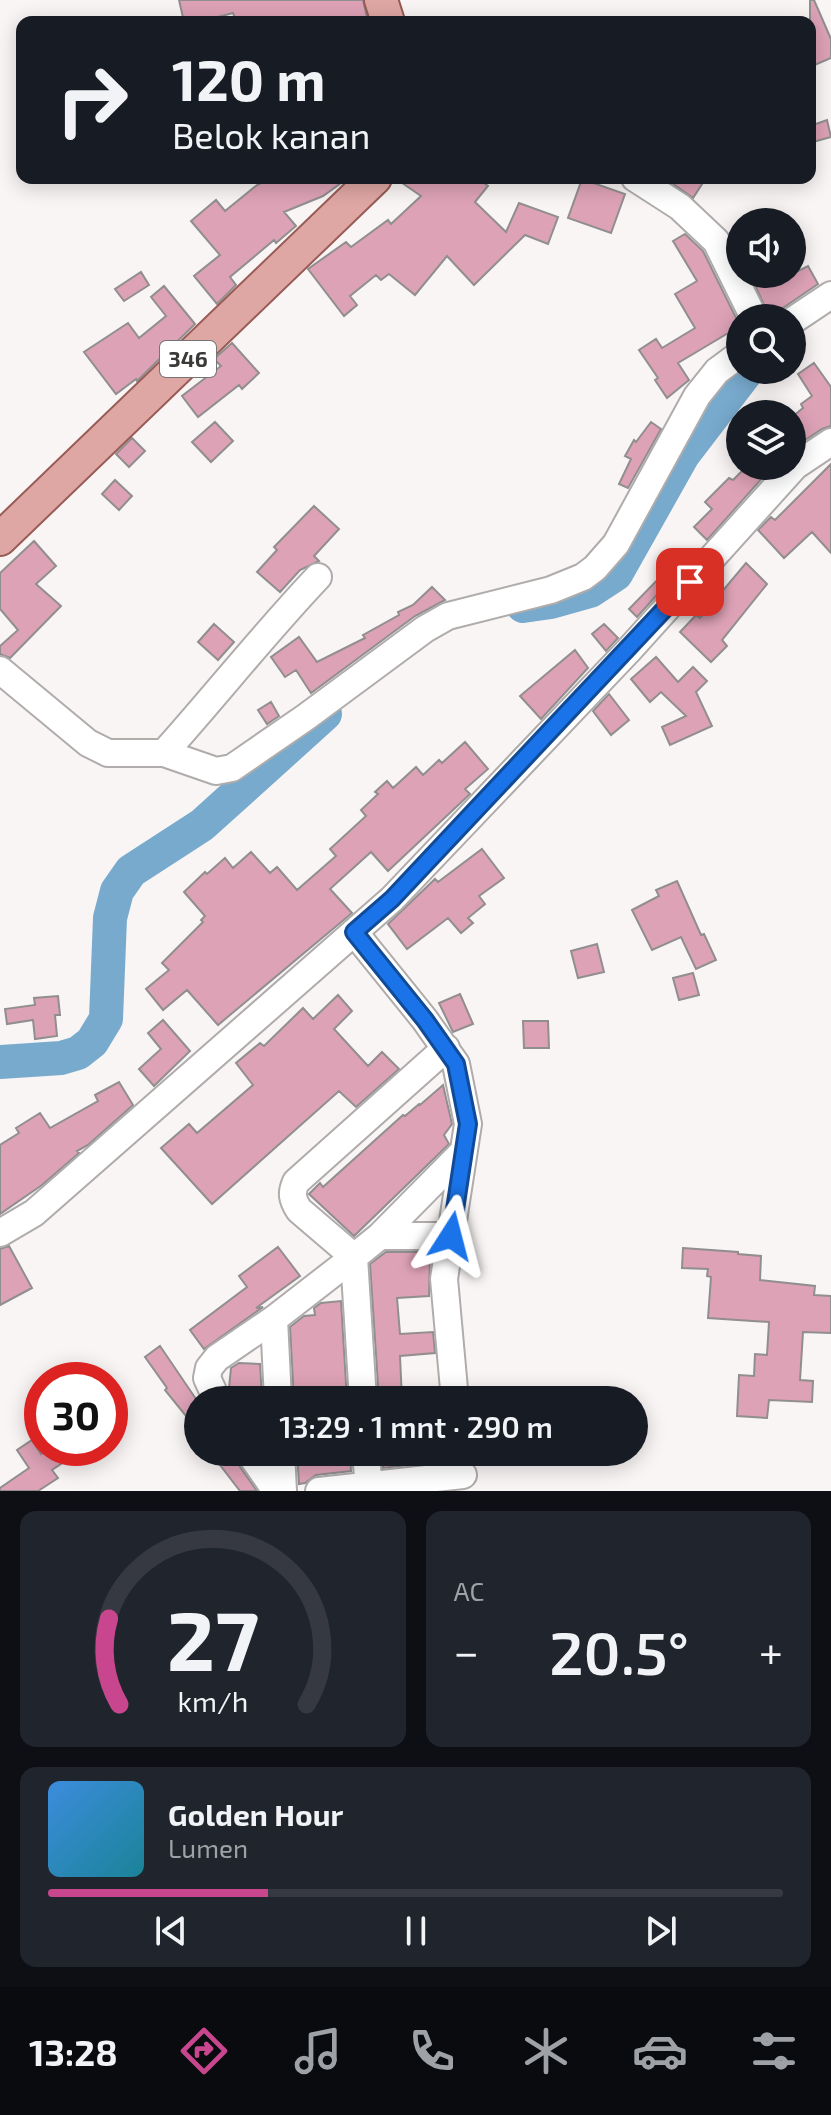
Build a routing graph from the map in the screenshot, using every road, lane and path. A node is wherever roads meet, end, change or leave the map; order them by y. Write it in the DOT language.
graph roads {
  1 [pos="369,184"];
  2 [pos="644,184"];
  3 [pos="831,295"];
  4 [pos="747,304"];
  5 [pos="806,312"];
  6 [pos="726,364"];
  7 [pos="831,442"];
  8 [pos="0,539"];
  9 [pos="318,577"];
  10 [pos="0,670"];
  11 [pos="164,753"];
  12 [pos="354,932"];
  13 [pos="446,1048"];
  14 [pos="463,1152"];
  15 [pos="0,1233"];
  16 [pos="380,1236"];
  17 [pos="451,1236"];
  18 [pos="354,1257"];
  19 [pos="274,1319"];
  20 [pos="209,1386"];
  21 [pos="277,1386"];
  22 [pos="362,1386"];
  23 [pos="454,1386"];
  24 [pos="259,1466"];
  25 [pos="282,1466"];
  26 [pos="367,1466"];
  27 [pos="462,1473"];
  28 [pos="369,1488"];
  29 [pos="276,1491"];
  30 [pos="283,1491"];
  31 [pos="319,1491"];
  1 -- 8 [label="main road, 346"];
  2 -- 4 [label="street"];
  3 -- 5 [label="street"];
  6 -- 11 [label="street"];
  7 -- 12 [label="street"];
  9 -- 11 [label="street"];
  10 -- 11 [label="street"];
  12 -- 13 [label="street"];
  12 -- 15 [label="street"];
  13 -- 14 [label="street"];
  13 -- 18 [label="street"];
  14 -- 16 [label="street"];
  14 -- 17 [label="street"];
  16 -- 17 [label="street"];
  16 -- 18 [label="street"];
  17 -- 23 [label="street"];
  18 -- 19 [label="street"];
  18 -- 22 [label="street"];
  19 -- 20 [label="street"];
  19 -- 21 [label="street"];
  24 -- 29 [label="street"];
  25 -- 30 [label="street"];
  26 -- 28 [label="street"];
  27 -- 28 [label="street"];
  28 -- 31 [label="street"];
}
